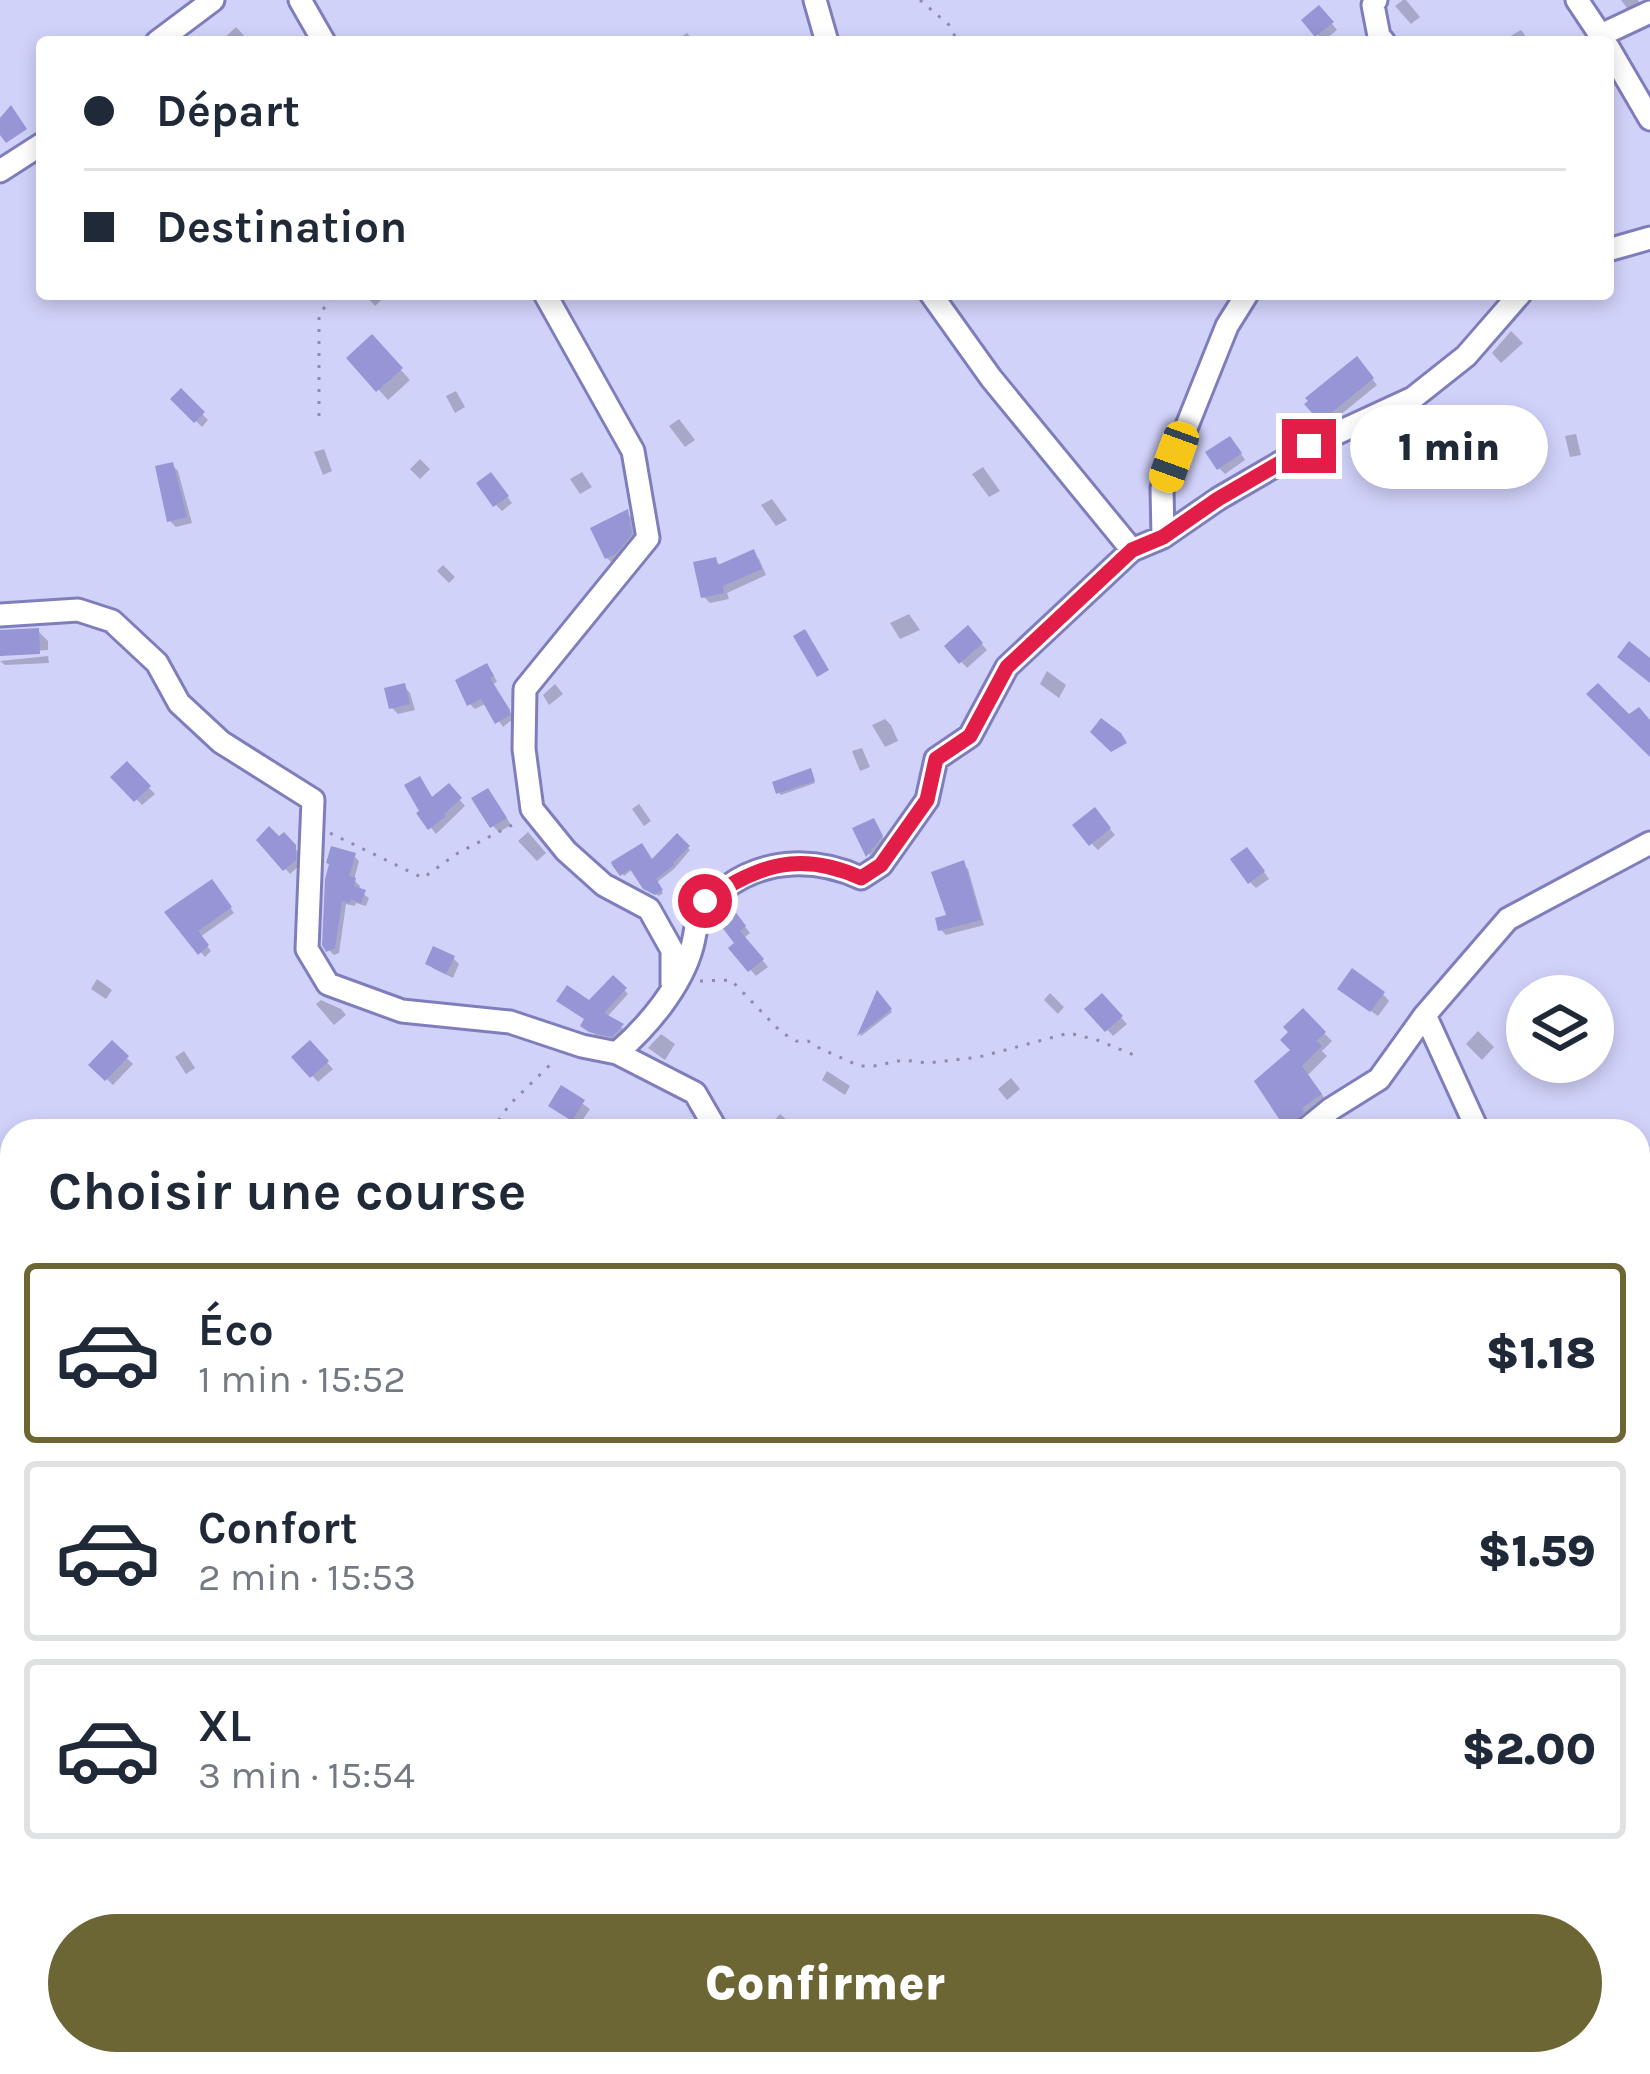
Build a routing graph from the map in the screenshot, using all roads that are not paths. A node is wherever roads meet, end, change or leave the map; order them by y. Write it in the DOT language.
graph roads {
  1 [pos="213,0"];
  2 [pos="300,0"];
  3 [pos="815,0"];
  4 [pos="1376,0"];
  5 [pos="1577,0"];
  6 [pos="1650,12"];
  7 [pos="165,36"];
  8 [pos="321,36"];
  9 [pos="825,36"];
  10 [pos="1379,36"];
  11 [pos="1602,36"];
  12 [pos="1613,36"];
  13 [pos="1614,56"];
  14 [pos="1650,118"];
  15 [pos="36,148"];
  16 [pos="0,171"];
  17 [pos="1650,238"];
  18 [pos="1614,248"];
  19 [pos="548,300"];
  20 [pos="936,300"];
  21 [pos="1242,300"];
  22 [pos="1515,300"];
  23 [pos="1163,537"];
  24 [pos="1132,550"];
  25 [pos="0,615"];
  26 [pos="1650,843"];
  27 [pos="672,991"];
  28 [pos="1425,1015"];
  29 [pos="617,1053"];
  30 [pos="710,1119"];
  31 [pos="1319,1119"];
  32 [pos="1473,1119"];
  1 -- 7 [label="street"];
  2 -- 8 [label="street"];
  3 -- 9 [label="street"];
  4 -- 10 [label="street"];
  5 -- 11 [label="street"];
  6 -- 12 [label="street"];
  13 -- 14 [label="street"];
  15 -- 16 [label="street"];
  17 -- 18 [label="street"];
  19 -- 27 [label="street"];
  20 -- 24 [label="street"];
  21 -- 23 [label="street"];
  22 -- 23 [label="street"];
  23 -- 24 [label="street"];
  24 -- 27 [label="street"];
  25 -- 29 [label="street"];
  26 -- 28 [label="street"];
  27 -- 29 [label="street"];
  28 -- 31 [label="street"];
  28 -- 32 [label="street"];
  29 -- 30 [label="street"];
}
